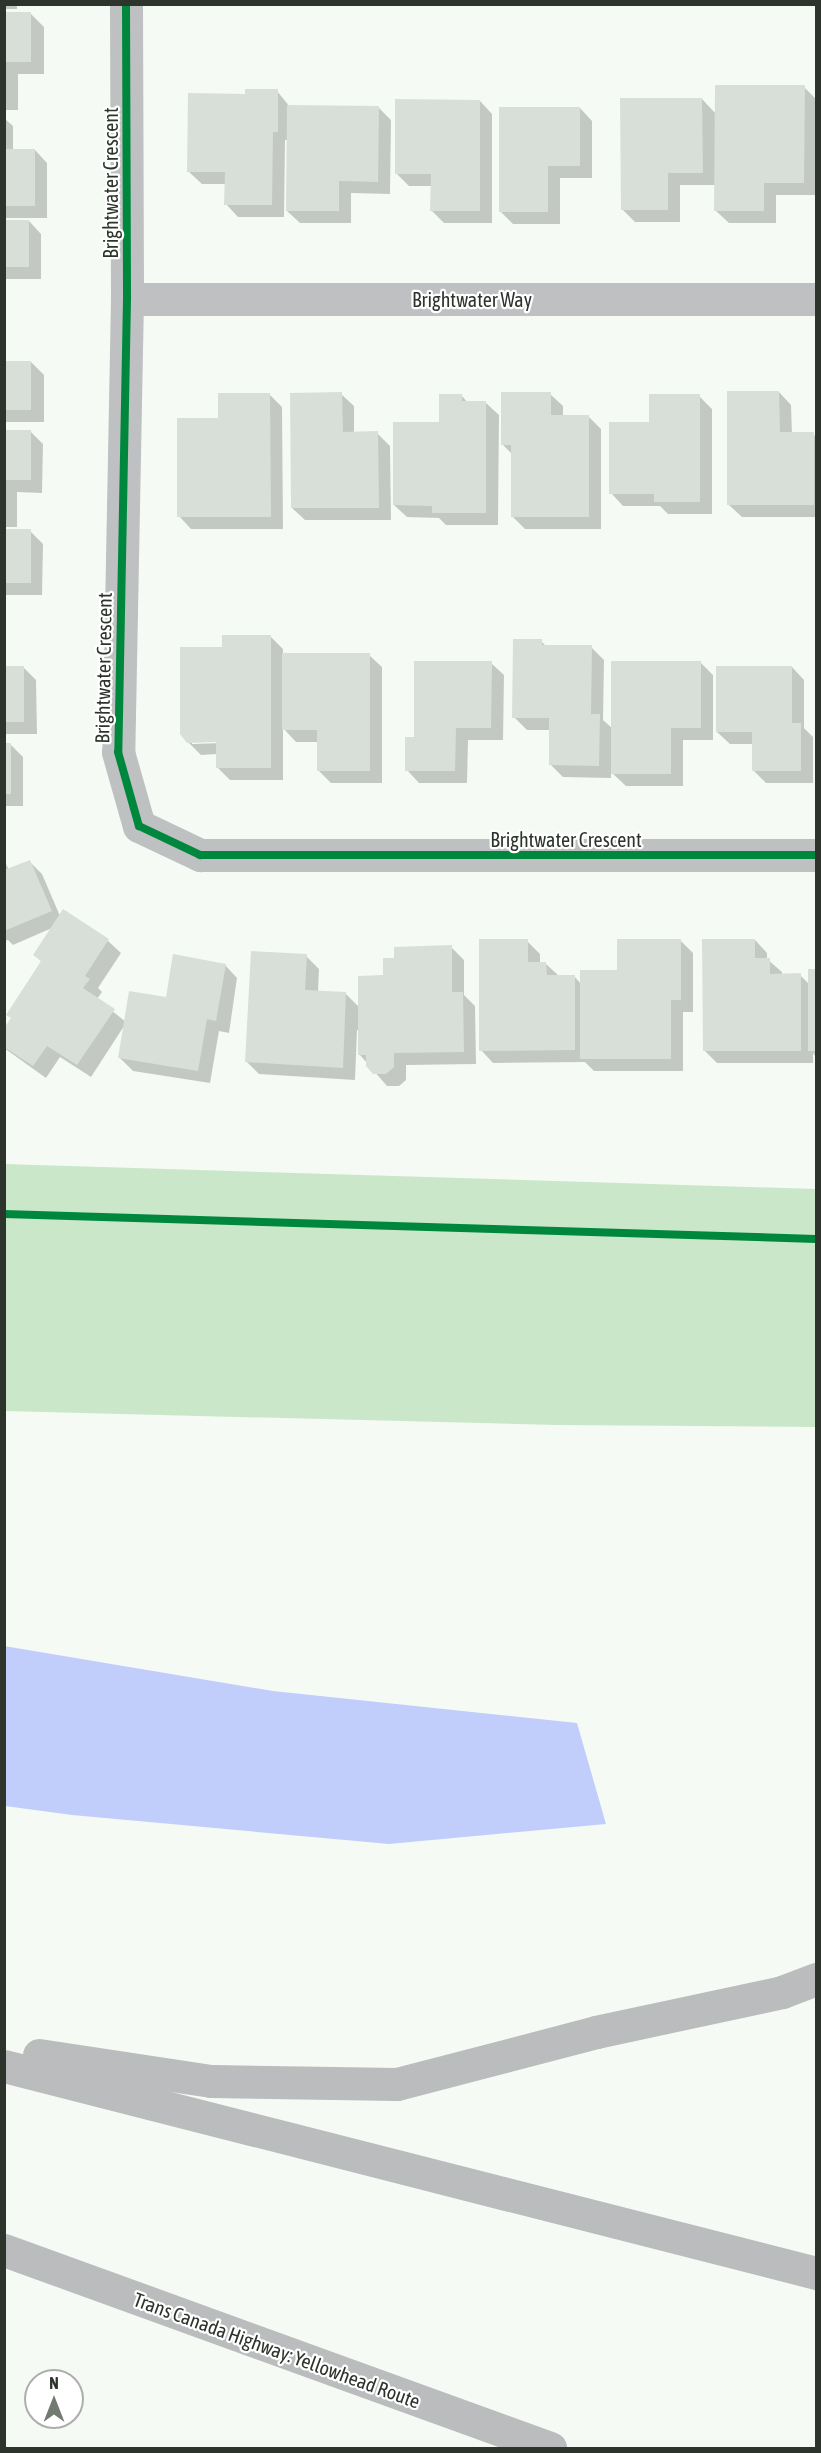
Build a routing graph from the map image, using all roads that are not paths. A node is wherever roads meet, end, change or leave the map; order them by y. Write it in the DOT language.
graph roads {
  1 [pos="126,4"];
  2 [pos="127,299"];
  3 [pos="816,299"];
  4 [pos="816,855"];
  5 [pos="816,1978"];
  6 [pos="4,2050"];
  7 [pos="4,2066"];
  8 [pos="4,2250"];
  9 [pos="816,2273"];
  10 [pos="550,2448"];
  1 -- 2 [label="street, Brightwater Crescent"];
  2 -- 3 [label="street, Brightwater Way"];
  2 -- 4 [label="street, Brightwater Crescent"];
  5 -- 6 [label="highway"];
  7 -- 9 [label="highway"];
  8 -- 10 [label="highway, Trans Canada Highway: Yellowhead Route"];
}
